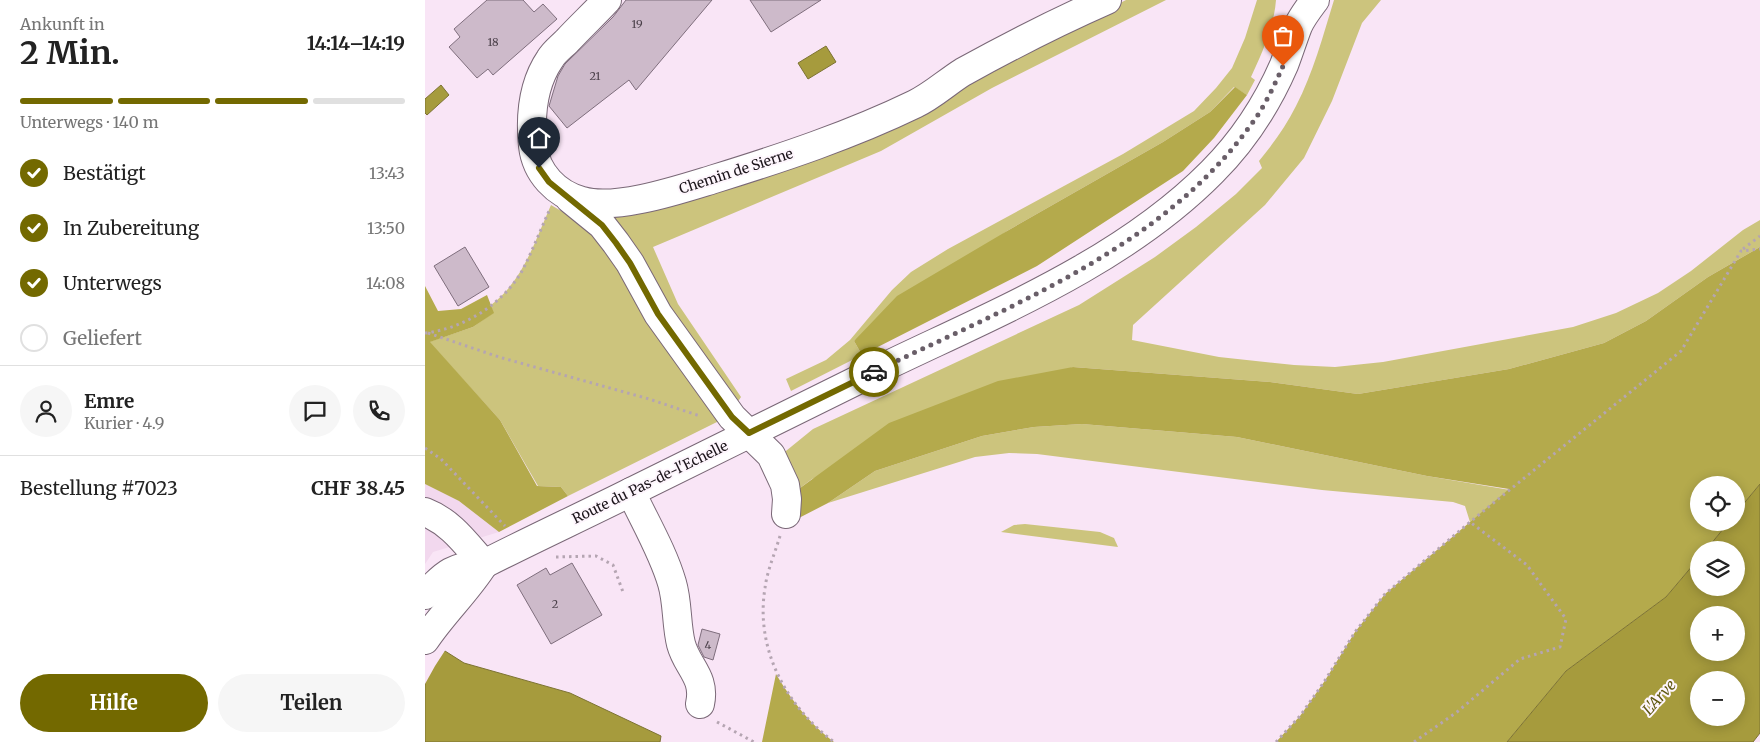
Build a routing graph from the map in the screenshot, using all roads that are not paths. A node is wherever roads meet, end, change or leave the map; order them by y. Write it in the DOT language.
graph roads {
  1 [pos="607,0"];
  2 [pos="1107,0"];
  3 [pos="1315,0"];
  4 [pos="1297,13"];
  5 [pos="557,200"];
  6 [pos="749,433"];
  7 [pos="631,492"];
  8 [pos="425,512"];
  9 [pos="783,525"];
  10 [pos="476,567"];
  11 [pos="425,595"];
  12 [pos="425,640"];
  13 [pos="700,704"];
  1 -- 5 [label="main road, Chemin de Sierne"];
  2 -- 5 [label="main road, Chemin de Sierne"];
  3 -- 4 [label="main road, Route du Pas-de-l'Echelle"];
  4 -- 6 [label="main road, Route du Pas-de-l'Echelle"];
  5 -- 6 [label="main road"];
  6 -- 7 [label="main road, Route du Pas-de-l'Echelle"];
  6 -- 9 [label="main road"];
  7 -- 10 [label="main road, Route du Pas-de-l'Echelle"];
  7 -- 13 [label="main road"];
  8 -- 10 [label="main road"];
  10 -- 11 [label="main road, Route du Pas-de-l'Echelle"];
  10 -- 12 [label="main road, Route du Pas-de-l'Echelle"];
}
